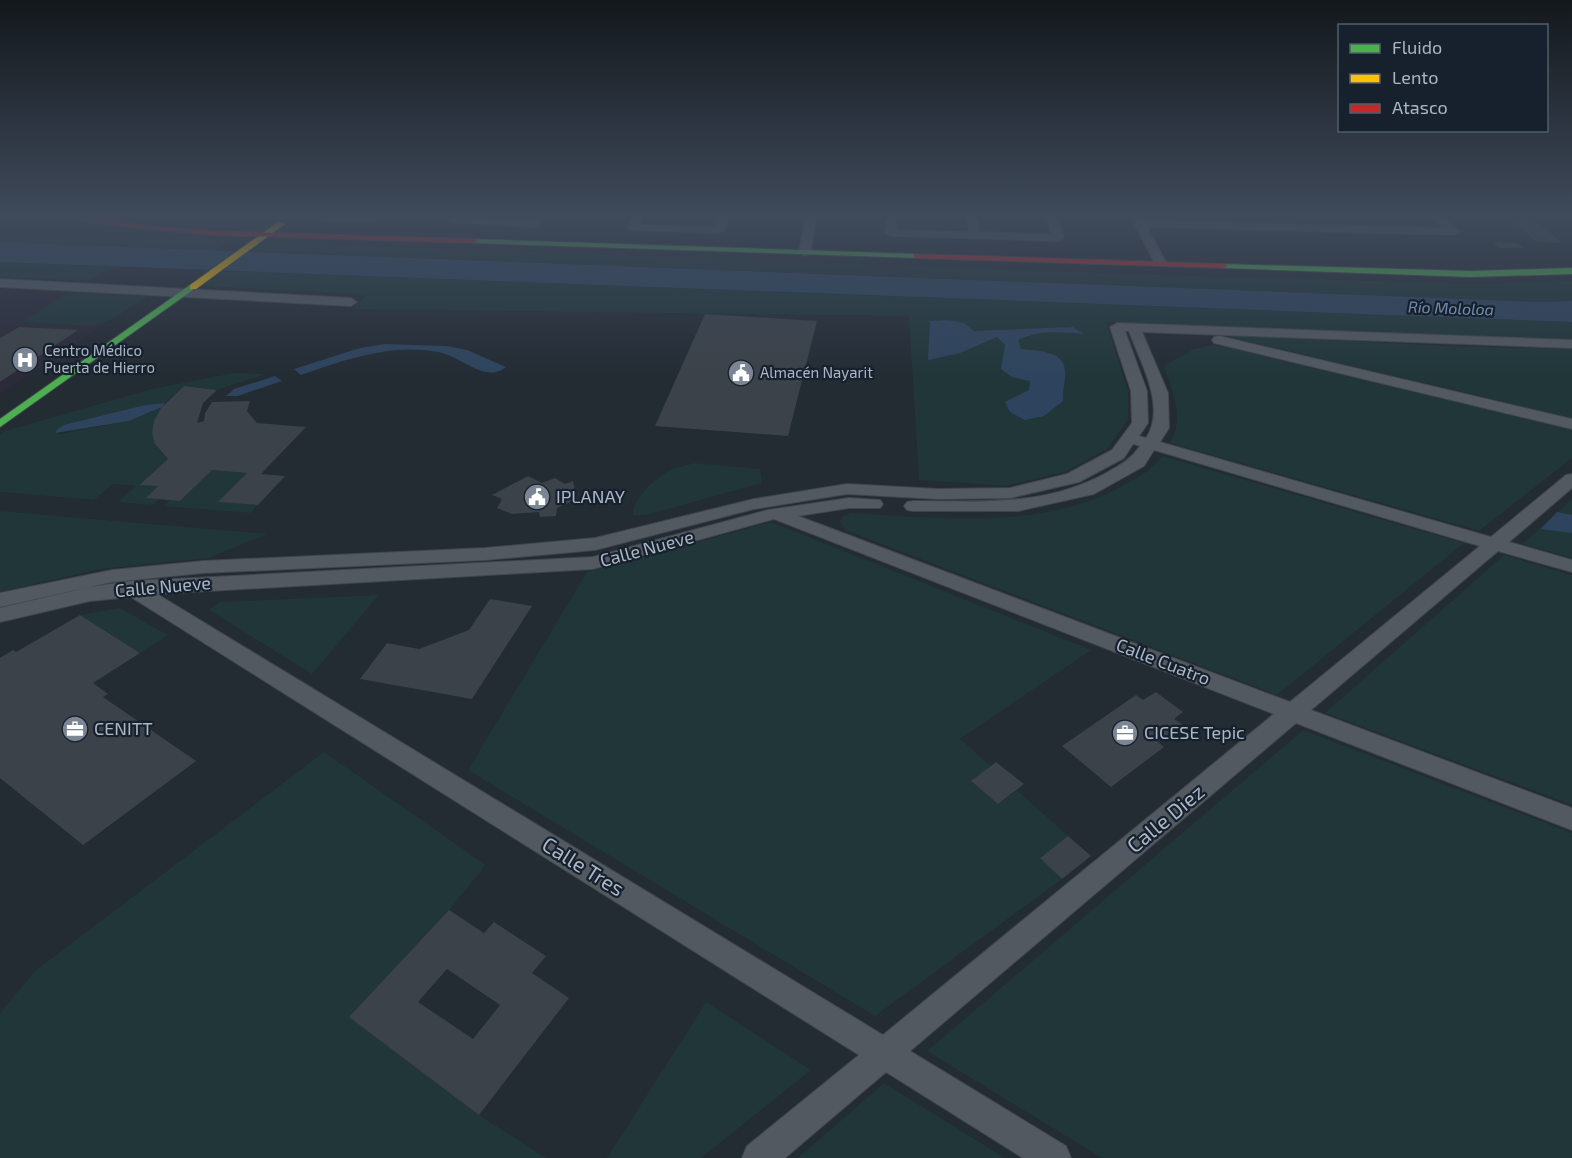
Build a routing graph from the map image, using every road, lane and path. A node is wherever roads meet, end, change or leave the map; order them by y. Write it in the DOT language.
graph roads {
  1 [pos="204,269"];
  2 [pos="217,269"];
  3 [pos="1379,269"];
  4 [pos="1572,271"];
  5 [pos="0,283"];
  6 [pos="176,293"];
  7 [pos="351,302"];
  8 [pos="1126,327"];
  9 [pos="1174,329"];
  10 [pos="1572,344"];
  11 [pos="0,409"];
  12 [pos="0,424"];
  13 [pos="1572,424"];
  14 [pos="1129,438"];
  15 [pos="1150,444"];
  16 [pos="1572,479"];
  17 [pos="754,504"];
  18 [pos="777,514"];
  19 [pos="1495,544"];
  20 [pos="1572,566"];
  21 [pos="123,583"];
  22 [pos="0,600"];
  23 [pos="0,615"];
  24 [pos="1293,712"];
  25 [pos="1572,819"];
  26 [pos="885,1053"];
  27 [pos="759,1158"];
  28 [pos="1054,1158"];
  1 -- 6 [label="main road"];
  2 -- 6 [label="main road"];
  3 -- 4 [label="main road"];
  5 -- 6 [label="street"];
  6 -- 7 [label="street"];
  6 -- 11 [label="main road"];
  6 -- 12 [label="main road"];
  8 -- 9 [label="street"];
  8 -- 14 [label="street, Calle Nueve"];
  8 -- 15 [label="street, Calle Nueve"];
  9 -- 10 [label="street"];
  9 -- 13 [label="street"];
  14 -- 15 [label="street"];
  14 -- 17 [label="street, Calle Nueve"];
  15 -- 18 [label="street, Calle Nueve"];
  15 -- 19 [label="street"];
  16 -- 19 [label="street, Calle Diez"];
  17 -- 18 [label="street, Calle Cuatro"];
  17 -- 21 [label="street, Calle Nueve"];
  18 -- 21 [label="street, Calle Nueve"];
  18 -- 24 [label="street, Calle Cuatro"];
  19 -- 20 [label="street"];
  19 -- 24 [label="street, Calle Diez"];
  21 -- 22 [label="street, Calle Nueve"];
  21 -- 23 [label="street, Calle Nueve"];
  21 -- 26 [label="street, Calle Tres"];
  24 -- 25 [label="street, Calle Cuatro"];
  24 -- 26 [label="street, Calle Diez"];
  26 -- 27 [label="street, Calle Diez"];
  26 -- 28 [label="street, Calle Tres"];
}
